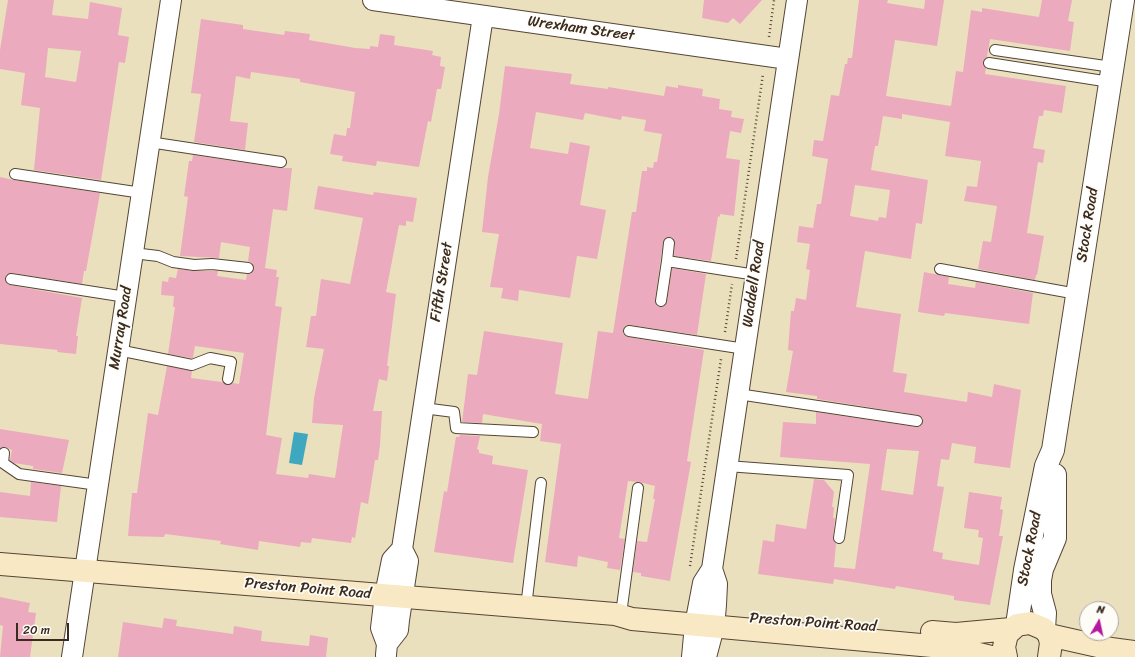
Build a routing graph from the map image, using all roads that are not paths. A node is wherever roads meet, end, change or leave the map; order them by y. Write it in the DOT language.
graph roads {
  1 [pos="171,0"];
  2 [pos="373,0"];
  3 [pos="797,0"];
  4 [pos="1123,0"];
  5 [pos="483,16"];
  6 [pos="995,50"];
  7 [pos="788,59"];
  8 [pos="989,63"];
  9 [pos="1111,74"];
  10 [pos="149,142"];
  11 [pos="281,162"];
  12 [pos="15,174"];
  13 [pos="142,193"];
  14 [pos="669,243"];
  15 [pos="133,253"];
  16 [pos="667,261"];
  17 [pos="248,268"];
  18 [pos="940,269"];
  19 [pos="756,275"];
  20 [pos="11,279"];
  21 [pos="1077,294"];
  22 [pos="126,296"];
  23 [pos="661,302"];
  24 [pos="629,331"];
  25 [pos="745,349"];
  26 [pos="118,350"];
  27 [pos="228,379"];
  28 [pos="738,394"];
  29 [pos="423,408"];
  30 [pos="917,421"];
  31 [pos="533,432"];
  32 [pos="1053,450"];
  33 [pos="4,453"];
  34 [pos="727,466"];
  35 [pos="541,483"];
  36 [pos="98,486"];
  37 [pos="638,488"];
  38 [pos="839,538"];
  39 [pos="0,564"];
  40 [pos="85,571"];
  41 [pos="394,596"];
  42 [pos="526,607"];
  43 [pos="618,614"];
  44 [pos="705,620"];
  45 [pos="1014,627"];
  46 [pos="1046,632"];
  47 [pos="386,651"];
  48 [pos="1135,652"];
  49 [pos="72,657"];
  50 [pos="692,657"];
  51 [pos="706,657"];
  52 [pos="991,657"];
  53 [pos="1006,657"];
  54 [pos="1049,657"];
  1 -- 10 [label="street, Murray Road"];
  2 -- 5 [label="street, Wrexham Street"];
  3 -- 7 [label="street, Waddell Road"];
  4 -- 9 [label="street, Stock Road"];
  5 -- 7 [label="street, Wrexham Street"];
  5 -- 29 [label="street, Fifth Street"];
  6 -- 9 [label="lane"];
  7 -- 19 [label="street, Waddell Road"];
  8 -- 9 [label="lane"];
  9 -- 21 [label="street, Stock Road"];
  10 -- 11 [label="lane"];
  10 -- 13 [label="street, Murray Road"];
  12 -- 13 [label="lane"];
  13 -- 15 [label="street, Murray Road"];
  14 -- 16 [label="lane"];
  15 -- 17 [label="lane"];
  15 -- 22 [label="street, Murray Road"];
  16 -- 19 [label="lane"];
  16 -- 23 [label="lane"];
  18 -- 21 [label="lane"];
  19 -- 25 [label="street, Waddell Road"];
  20 -- 22 [label="lane"];
  21 -- 32 [label="street, Stock Road"];
  22 -- 26 [label="street, Murray Road"];
  24 -- 25 [label="lane"];
  25 -- 28 [label="street, Waddell Road"];
  26 -- 27 [label="lane"];
  26 -- 36 [label="street, Murray Road"];
  28 -- 30 [label="lane"];
  28 -- 34 [label="street, Waddell Road"];
  29 -- 31 [label="lane"];
  29 -- 41 [label="street, Fifth Street"];
  32 -- 45 [label="street, Stock Road"];
  32 -- 46 [label="street, Stock Road"];
  33 -- 36 [label="lane"];
  34 -- 38 [label="lane"];
  34 -- 44 [label="street, Waddell Road"];
  35 -- 42 [label="lane"];
  36 -- 40 [label="street, Murray Road"];
  37 -- 43 [label="lane"];
  39 -- 40 [label="main road, Preston Point Road"];
  40 -- 41 [label="main road, Preston Point Road"];
  40 -- 49 [label="street, Murray Road"];
  41 -- 42 [label="main road, Preston Point Road"];
  41 -- 47 [label="street, Fifth Street"];
  42 -- 43 [label="main road, Preston Point Road"];
  43 -- 44 [label="main road, Preston Point Road"];
  44 -- 45 [label="main road, Preston Point Road"];
  44 -- 50 [label="street, Waddell Road"];
  44 -- 51 [label="street, Waddell Road"];
  44 -- 52 [label="main road, Preston Point Road"];
  45 -- 46 [label="main road"];
  45 -- 53 [label="main road, Stock Road"];
  46 -- 48 [label="main road"];
  46 -- 54 [label="main road, Stock Road"];
}
